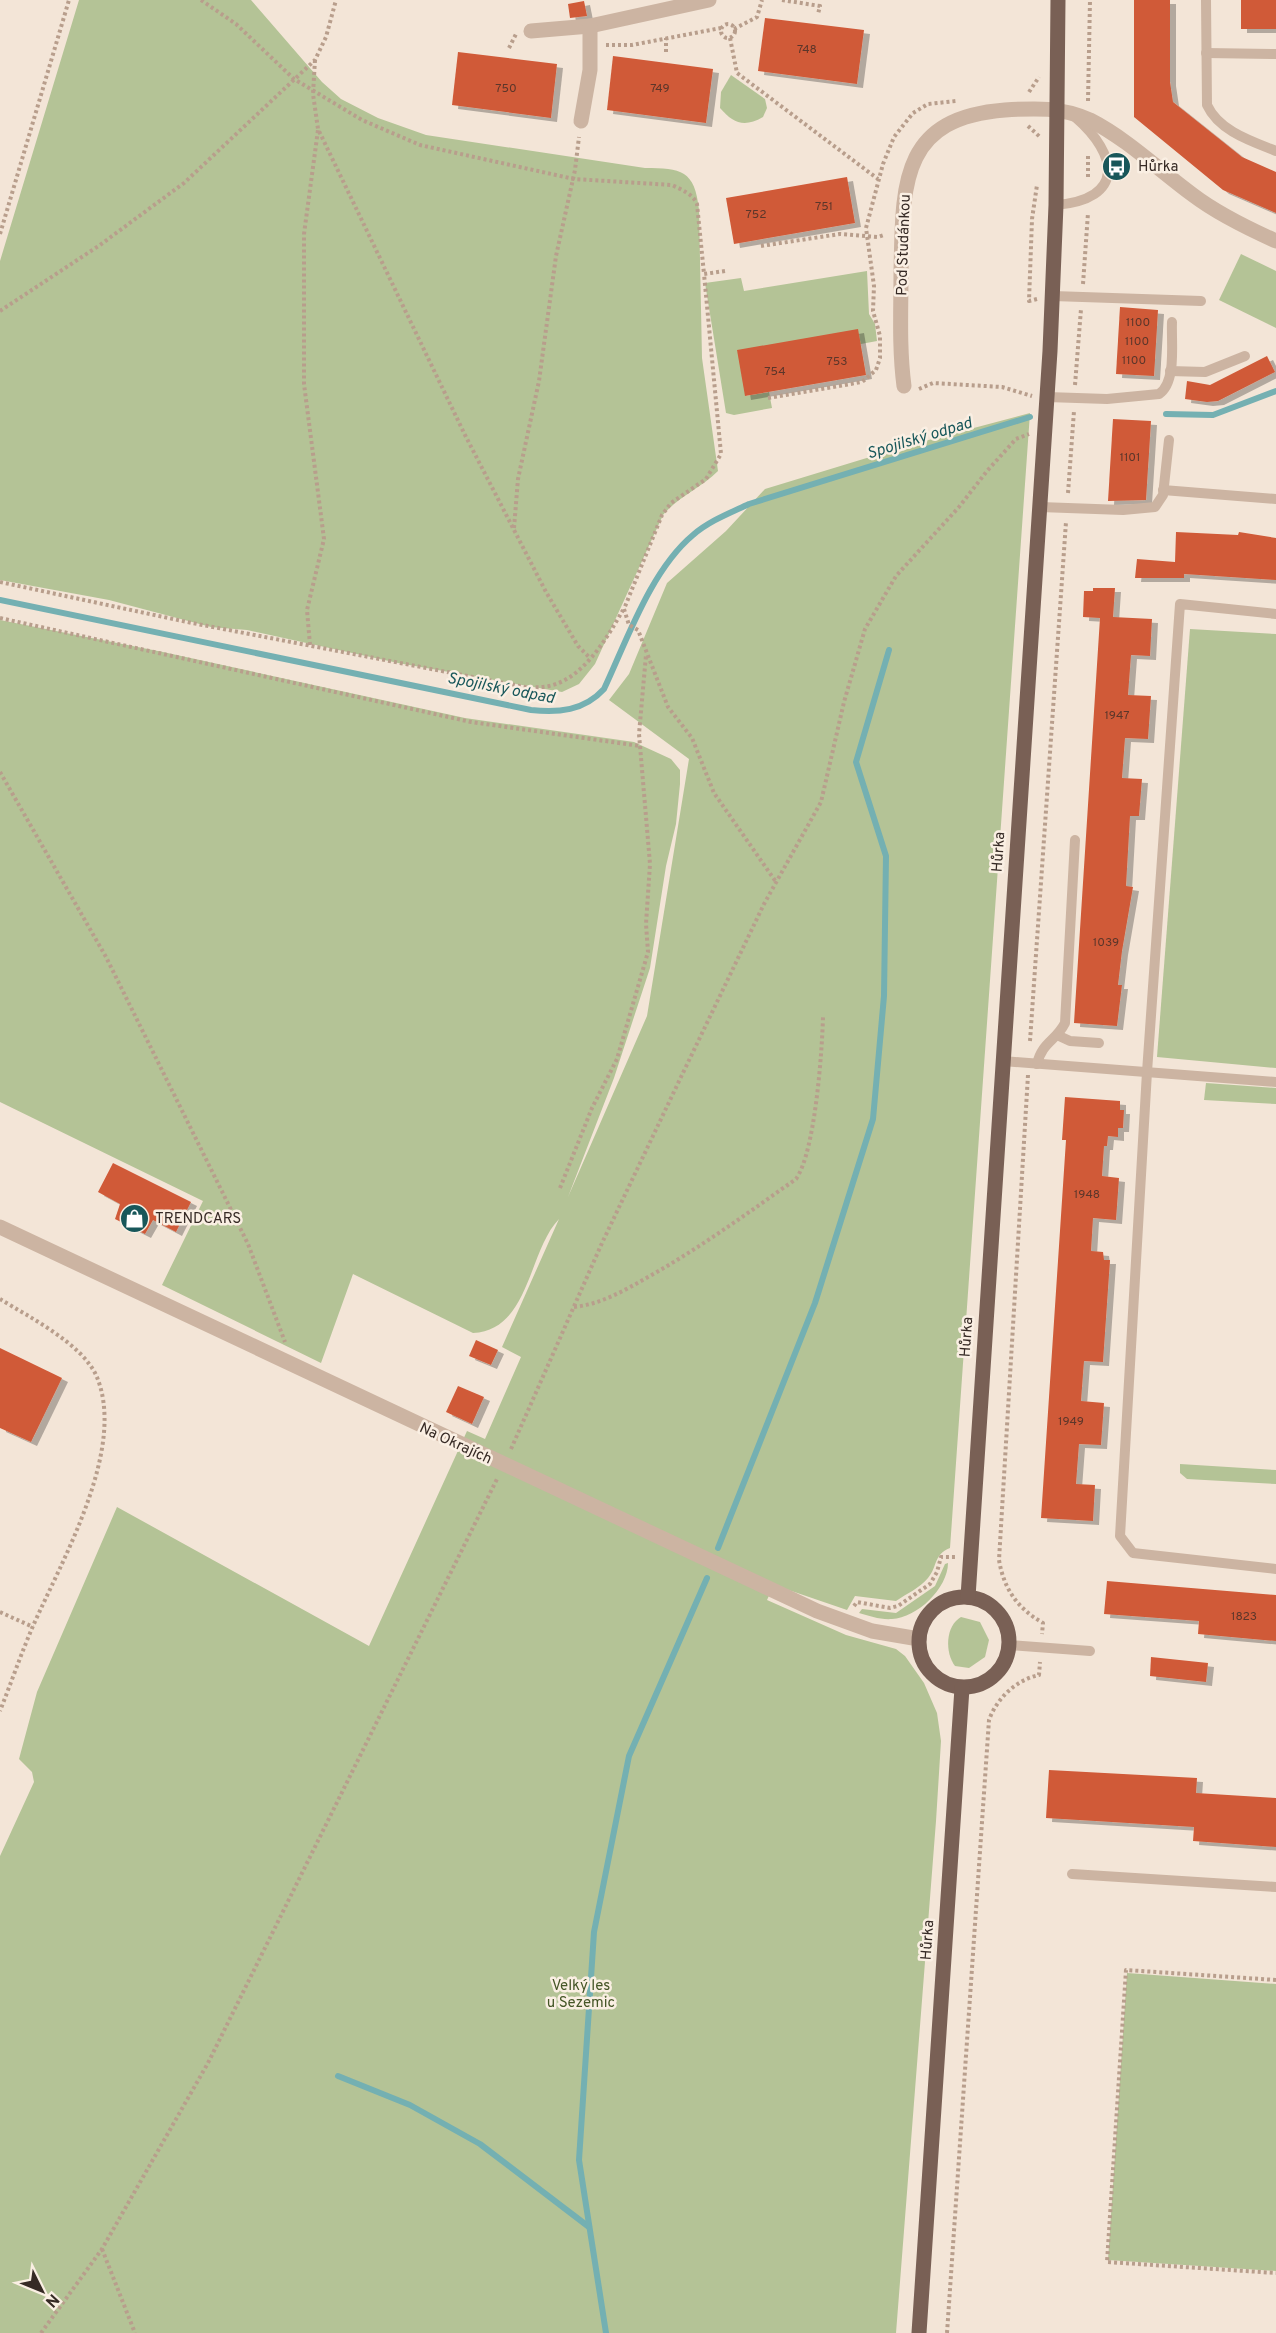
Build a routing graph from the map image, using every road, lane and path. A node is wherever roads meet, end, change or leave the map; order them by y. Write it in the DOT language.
graph roads {
  1 [pos="69,0"];
  2 [pos="201,0"];
  3 [pos="336,0"];
  4 [pos="709,0"];
  5 [pos="762,0"];
  6 [pos="768,0"];
  7 [pos="782,0"];
  8 [pos="1058,0"];
  9 [pos="1090,0"];
  10 [pos="1206,0"];
  11 [pos="818,14"];
  12 [pos="590,26"];
  13 [pos="721,28"];
  14 [pos="734,29"];
  15 [pos="531,31"];
  16 [pos="666,38"];
  17 [pos="730,38"];
  18 [pos="590,45"];
  19 [pos="666,52"];
  20 [pos="1206,53"];
  21 [pos="1276,54"];
  22 [pos="315,60"];
  23 [pos="294,79"];
  24 [pos="313,91"];
  25 [pos="1018,110"];
  26 [pos="1064,111"];
  27 [pos="581,121"];
  28 [pos="1088,125"];
  29 [pos="318,129"];
  30 [pos="1042,141"];
  31 [pos="1276,151"];
  32 [pos="574,179"];
  33 [pos="878,179"];
  34 [pos="1038,179"];
  35 [pos="1088,198"];
  36 [pos="1056,205"];
  37 [pos="903,216"];
  38 [pos="0,234"];
  39 [pos="1276,241"];
  40 [pos="761,246"];
  41 [pos="725,271"];
  42 [pos="704,274"];
  43 [pos="1053,297"];
  44 [pos="1082,297"];
  45 [pos="1201,301"];
  46 [pos="0,311"];
  47 [pos="1172,322"];
  48 [pos="1245,356"];
  49 [pos="1170,371"];
  50 [pos="910,388"];
  51 [pos="1047,397"];
  52 [pos="1074,398"];
  53 [pos="1045,427"];
  54 [pos="1169,440"];
  55 [pos="1163,490"];
  56 [pos="1276,499"];
  57 [pos="1040,507"];
  58 [pos="1067,508"];
  59 [pos="514,530"];
  60 [pos="0,582"];
  61 [pos="624,609"];
  62 [pos="1276,614"];
  63 [pos="0,618"];
  64 [pos="310,645"];
  65 [pos="646,651"];
  66 [pos="590,658"];
  67 [pos="640,746"];
  68 [pos="0,772"];
  69 [pos="1075,840"];
  70 [pos="776,882"];
  71 [pos="822,1017"];
  72 [pos="1057,1035"];
  73 [pos="1099,1043"];
  74 [pos="1002,1061"];
  75 [pos="1033,1064"];
  76 [pos="1147,1072"];
  77 [pos="1276,1082"];
  78 [pos="560,1188"];
  79 [pos="0,1227"];
  80 [pos="0,1299"];
  81 [pos="573,1308"];
  82 [pos="283,1362"];
  83 [pos="504,1466"];
  84 [pos="970,1558"];
  85 [pos="999,1560"];
  86 [pos="1276,1569"];
  87 [pos="968,1597"];
  88 [pos="0,1612"];
  89 [pos="849,1624"];
  90 [pos="33,1628"];
  91 [pos="919,1639"];
  92 [pos="1009,1646"];
  93 [pos="1041,1648"];
  94 [pos="1090,1651"];
  95 [pos="962,1688"];
  96 [pos="0,1711"];
  97 [pos="1072,1874"];
  98 [pos="1276,1887"];
  99 [pos="1276,1980"];
  100 [pos="102,2249"];
  101 [pos="1276,2273"];
  102 [pos="41,2333"];
  103 [pos="135,2333"];
  104 [pos="919,2333"];
  105 [pos="947,2333"];
  1 -- 38 [label="path"];
  2 -- 23 [label="path"];
  3 -- 22 [label="path"];
  4 -- 12 [label="street"];
  5 -- 6 [label="path"];
  5 -- 14 [label="path"];
  7 -- 11 [label="path"];
  8 -- 26 [label="main road, Hůrka"];
  9 -- 28 [label="path"];
  10 -- 20 [label="lane"];
  12 -- 15 [label="street"];
  12 -- 18 [label="street"];
  13 -- 14 [label="path"];
  13 -- 16 [label="path"];
  13 -- 17 [label="path"];
  14 -- 17 [label="path"];
  16 -- 18 [label="path"];
  16 -- 19 [label="path"];
  17 -- 33 [label="path"];
  18 -- 27 [label="street"];
  20 -- 21 [label="lane"];
  20 -- 31 [label="lane"];
  22 -- 23 [label="path"];
  22 -- 24 [label="path"];
  23 -- 24 [label="path"];
  23 -- 46 [label="path"];
  24 -- 29 [label="path"];
  24 -- 32 [label="path"];
  25 -- 26 [label="street, Pod Studánkou"];
  25 -- 30 [label="path"];
  25 -- 37 [label="street, Pod Studánkou"];
  26 -- 28 [label="street"];
  26 -- 36 [label="main road, Hůrka"];
  27 -- 32 [label="path"];
  28 -- 35 [label="path"];
  28 -- 35 [label="lane"];
  28 -- 39 [label="street"];
  29 -- 59 [label="path"];
  29 -- 64 [label="path"];
  32 -- 42 [label="path"];
  32 -- 59 [label="path"];
  34 -- 43 [label="path"];
  35 -- 36 [label="lane"];
  35 -- 44 [label="path"];
  36 -- 43 [label="main road, Hůrka"];
  37 -- 40 [label="path"];
  37 -- 50 [label="street, Pod Studánkou"];
  41 -- 42 [label="path"];
  42 -- 61 [label="path"];
  43 -- 44 [label="lane"];
  43 -- 51 [label="main road, Hůrka"];
  44 -- 45 [label="lane"];
  44 -- 52 [label="path"];
  47 -- 49 [label="lane"];
  48 -- 49 [label="lane"];
  49 -- 52 [label="lane"];
  50 -- 51 [label="path"];
  51 -- 52 [label="lane"];
  51 -- 53 [label="main road, Hůrka"];
  52 -- 58 [label="path"];
  53 -- 57 [label="main road, Hůrka"];
  53 -- 70 [label="path"];
  54 -- 55 [label="lane"];
  55 -- 56 [label="lane"];
  55 -- 58 [label="lane"];
  57 -- 58 [label="lane"];
  57 -- 74 [label="main road, Hůrka"];
  58 -- 75 [label="path"];
  59 -- 66 [label="path"];
  60 -- 64 [label="path"];
  61 -- 65 [label="path"];
  61 -- 66 [label="path"];
  62 -- 76 [label="lane"];
  63 -- 67 [label="path"];
  64 -- 66 [label="path"];
  65 -- 67 [label="path"];
  65 -- 70 [label="path"];
  67 -- 78 [label="path"];
  68 -- 82 [label="path"];
  69 -- 72 [label="lane"];
  70 -- 81 [label="path"];
  71 -- 81 [label="path"];
  72 -- 73 [label="lane"];
  72 -- 75 [label="lane"];
  74 -- 75 [label="lane"];
  74 -- 84 [label="main road, Hůrka"];
  75 -- 76 [label="lane"];
  75 -- 85 [label="path"];
  76 -- 77 [label="lane"];
  76 -- 86 [label="lane"];
  79 -- 82 [label="street, Na Okrajích"];
  80 -- 90 [label="path"];
  81 -- 83 [label="path"];
  82 -- 83 [label="street, Na Okrajích"];
  83 -- 89 [label="street, Na Okrajích"];
  83 -- 100 [label="path"];
  84 -- 85 [label="path"];
  84 -- 87 [label="main road, Hůrka"];
  84 -- 89 [label="path"];
  85 -- 93 [label="path"];
  87 -- 91 [label="main road"];
  87 -- 92 [label="main road"];
  88 -- 90 [label="path"];
  89 -- 91 [label="street, Na Okrajích"];
  90 -- 96 [label="path"];
  91 -- 95 [label="main road"];
  92 -- 93 [label="lane"];
  92 -- 95 [label="main road"];
  93 -- 94 [label="lane"];
  93 -- 105 [label="path"];
  95 -- 104 [label="main road, Hůrka"];
  97 -- 98 [label="lane"];
  99 -- 101 [label="path"];
  100 -- 102 [label="path"];
  100 -- 103 [label="path"];
}
